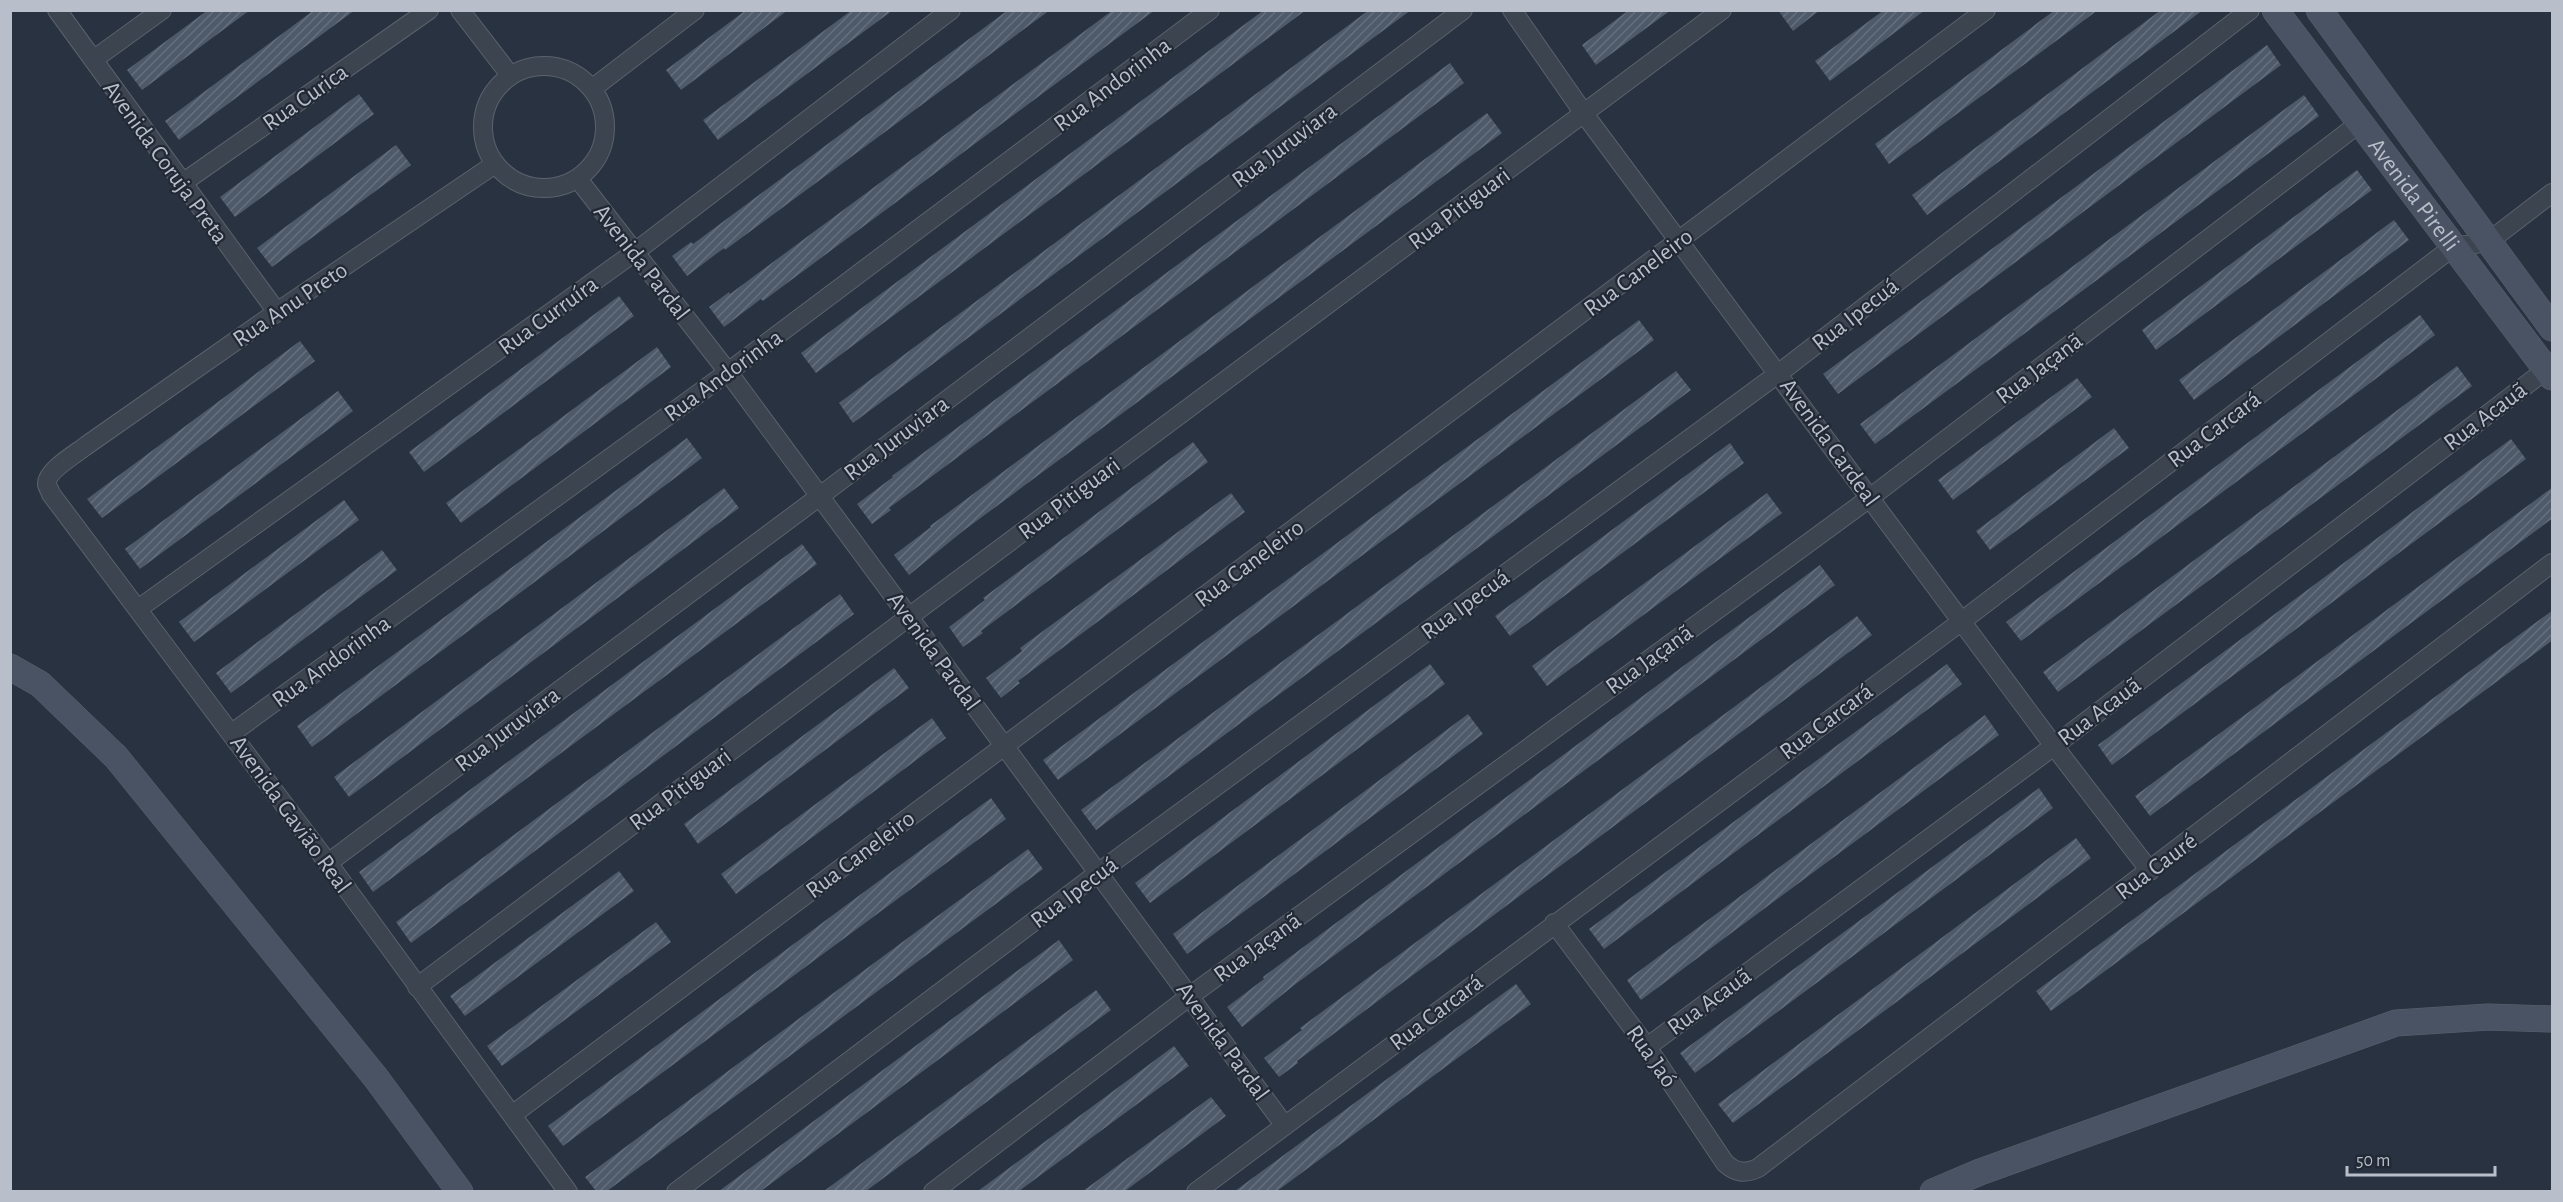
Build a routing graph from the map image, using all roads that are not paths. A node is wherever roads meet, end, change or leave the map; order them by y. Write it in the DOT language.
graph roads {
  1 [pos="57,10"];
  2 [pos="162,10"];
  3 [pos="429,10"];
  4 [pos="460,10"];
  5 [pos="695,10"];
  6 [pos="951,10"];
  7 [pos="1210,10"];
  8 [pos="1463,10"];
  9 [pos="1512,10"];
  10 [pos="1722,10"];
  11 [pos="1986,10"];
  12 [pos="2250,10"];
  13 [pos="2275,10"];
  14 [pos="2319,10"];
  15 [pos="93,60"];
  16 [pos="510,75"];
  17 [pos="592,88"];
  18 [pos="1585,115"];
  19 [pos="2361,122"];
  20 [pos="495,164"];
  21 [pos="578,180"];
  22 [pos="181,184"];
  23 [pos="2553,193"];
  24 [pos="1680,241"];
  25 [pos="2487,242"];
  26 [pos="2453,247"];
  27 [pos="635,252"];
  28 [pos="277,312"];
  29 [pos="2553,328"];
  30 [pos="728,372"];
  31 [pos="1779,373"];
  32 [pos="2550,373"];
  33 [pos="87,446"];
  34 [pos="819,496"];
  35 [pos="1871,497"];
  36 [pos="2553,563"];
  37 [pos="138,609"];
  38 [pos="910,616"];
  39 [pos="1962,621"];
  40 [pos="10,667"];
  41 [pos="232,733"];
  42 [pos="1003,746"];
  43 [pos="2054,746"];
  44 [pos="328,863"];
  45 [pos="2150,871"];
  46 [pos="1098,873"];
  47 [pos="1554,923"];
  48 [pos="417,987"];
  49 [pos="1190,996"];
  50 [pos="2553,1019"];
  51 [pos="1647,1047"];
  52 [pos="512,1115"];
  53 [pos="1285,1126"];
  54 [pos="1758,1168"];
  55 [pos="460,1191"];
  56 [pos="568,1191"];
  57 [pos="676,1191"];
  58 [pos="933,1191"];
  59 [pos="1196,1191"];
  60 [pos="1933,1191"];
  1 -- 15 [label="street, Avenida Coruja Preta"];
  2 -- 15 [label="street"];
  3 -- 22 [label="street, Rua Curica"];
  4 -- 16 [label="street"];
  5 -- 17 [label="street"];
  6 -- 27 [label="street, Rua Curruíra"];
  7 -- 30 [label="street, Rua Andorinha"];
  8 -- 34 [label="street, Rua Juruviara"];
  9 -- 18 [label="street, Avenida Cardeal"];
  10 -- 18 [label="street, Rua Pitiguari"];
  11 -- 24 [label="street, Rua Caneleiro"];
  12 -- 31 [label="street, Rua Ipecuá"];
  13 -- 19 [label="main road, Avenida Pirelli"];
  14 -- 25 [label="main road, Avenida Pirelli"];
  15 -- 22 [label="street, Avenida Coruja Preta"];
  16 -- 17 [label="street"];
  16 -- 20 [label="street"];
  17 -- 21 [label="street"];
  18 -- 24 [label="street, Avenida Cardeal"];
  18 -- 38 [label="street, Rua Pitiguari"];
  19 -- 26 [label="main road, Avenida Pirelli"];
  19 -- 35 [label="street, Rua Jaçanã"];
  20 -- 21 [label="street"];
  20 -- 28 [label="street, Rua Anu Preto"];
  21 -- 27 [label="street, Avenida Pardal"];
  22 -- 28 [label="street, Avenida Coruja Preta"];
  23 -- 25 [label="street"];
  24 -- 31 [label="street, Avenida Cardeal"];
  24 -- 42 [label="street, Rua Caneleiro"];
  25 -- 26 [label="street"];
  25 -- 29 [label="main road, Avenida Pirelli"];
  26 -- 32 [label="main road, Avenida Pirelli"];
  26 -- 39 [label="street, Rua Carcará"];
  27 -- 30 [label="street, Avenida Pardal"];
  27 -- 37 [label="street, Rua Curruíra"];
  28 -- 33 [label="street, Rua Anu Preto"];
  30 -- 34 [label="street, Avenida Pardal"];
  30 -- 41 [label="street, Rua Andorinha"];
  31 -- 35 [label="street, Avenida Cardeal"];
  31 -- 46 [label="street, Rua Ipecuá"];
  32 -- 43 [label="street, Rua Acauã"];
  33 -- 37 [label="street, Avenida Gavião Real"];
  34 -- 38 [label="street, Avenida Pardal"];
  34 -- 44 [label="street, Rua Juruviara"];
  35 -- 39 [label="street, Avenida Cardeal"];
  35 -- 49 [label="street, Rua Jaçanã"];
  36 -- 45 [label="street, Rua Cauré"];
  37 -- 41 [label="street, Avenida Gavião Real"];
  38 -- 42 [label="street, Avenida Pardal"];
  38 -- 48 [label="street, Rua Pitiguari"];
  39 -- 43 [label="street, Avenida Cardeal"];
  39 -- 47 [label="street, Rua Carcará"];
  40 -- 55 [label="main road"];
  41 -- 44 [label="street, Avenida Gavião Real"];
  42 -- 46 [label="street, Avenida Pardal"];
  42 -- 52 [label="street, Rua Caneleiro"];
  43 -- 45 [label="street, Avenida Cardeal"];
  43 -- 51 [label="street, Rua Acauã"];
  44 -- 48 [label="street, Avenida Gavião Real"];
  45 -- 54 [label="street, Rua Cauré"];
  46 -- 49 [label="street, Avenida Pardal"];
  46 -- 57 [label="street, Rua Ipecuá"];
  47 -- 51 [label="street, Rua Jaó"];
  47 -- 53 [label="street, Rua Carcará"];
  48 -- 52 [label="street, Avenida Gavião Real"];
  49 -- 53 [label="street, Avenida Pardal"];
  49 -- 58 [label="street, Rua Jaçanã"];
  50 -- 60 [label="main road"];
  51 -- 54 [label="street, Rua Jaó"];
  52 -- 56 [label="street, Avenida Gavião Real"];
  53 -- 59 [label="street, Rua Carcará"];
}
